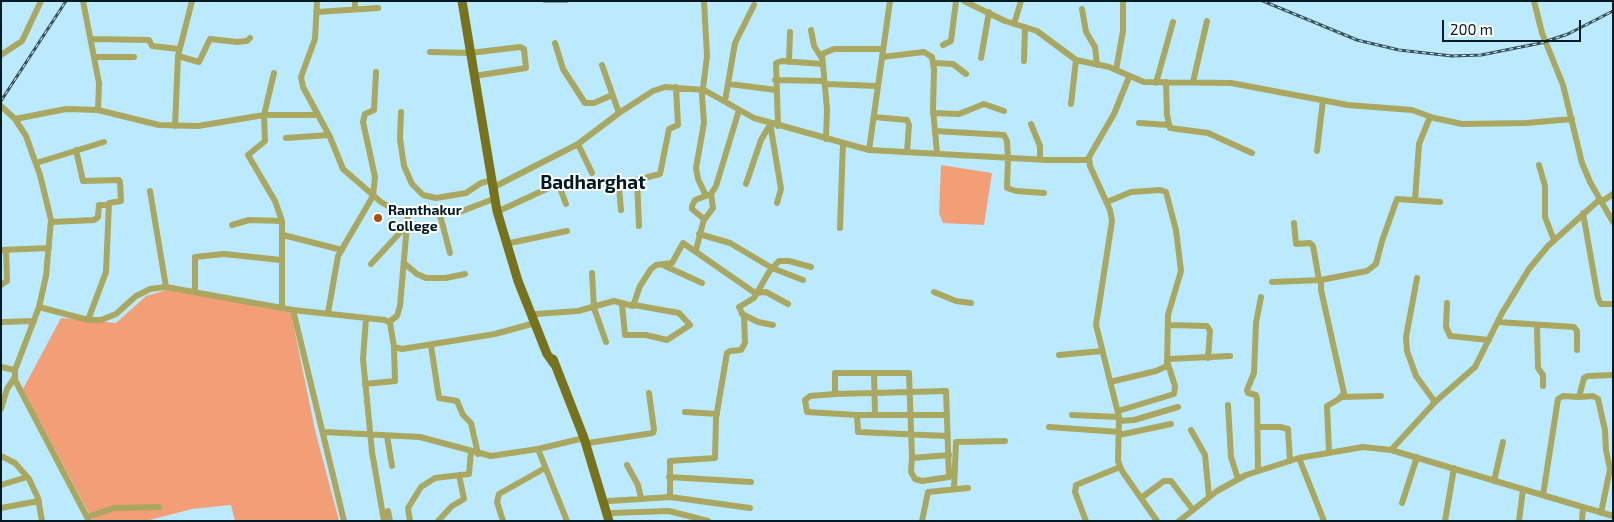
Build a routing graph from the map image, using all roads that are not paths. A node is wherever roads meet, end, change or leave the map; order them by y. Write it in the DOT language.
graph roads {
  1 [pos="41,1"];
  2 [pos="83,1"];
  3 [pos="192,1"];
  4 [pos="317,1"];
  5 [pos="355,1"];
  6 [pos="462,1"];
  7 [pos="704,1"];
  8 [pos="890,1"];
  9 [pos="956,1"];
  10 [pos="1021,1"];
  11 [pos="1123,1"];
  12 [pos="1534,1"];
  13 [pos="968,2"];
  14 [pos="754,5"];
  15 [pos="378,8"];
  16 [pos="356,9"];
  17 [pos="1082,9"];
  18 [pos="317,12"];
  19 [pos="989,12"];
  20 [pos="1207,21"];
  21 [pos="1173,22"];
  22 [pos="1014,24"];
  23 [pos="1025,27"];
  24 [pos="811,30"];
  25 [pos="790,32"];
  26 [pos="250,38"];
  27 [pos="91,39"];
  28 [pos="555,44"];
  29 [pos="943,45"];
  30 [pos="883,49"];
  31 [pos="178,52"];
  32 [pos="430,52"];
  33 [pos="470,53"];
  34 [pos="1,55"];
  35 [pos="95,57"];
  36 [pos="882,57"];
  37 [pos="134,58"];
  38 [pos="982,58"];
  39 [pos="822,60"];
  40 [pos="1076,60"];
  41 [pos="1024,61"];
  42 [pos="789,62"];
  43 [pos="934,63"];
  44 [pos="602,65"];
  45 [pos="1097,65"];
  46 [pos="1116,70"];
  47 [pos="376,72"];
  48 [pos="274,73"];
  49 [pos="966,74"];
  50 [pos="474,76"];
  51 [pos="1129,77"];
  52 [pos="775,80"];
  53 [pos="1156,82"];
  54 [pos="1166,82"];
  55 [pos="1193,82"];
  56 [pos="825,83"];
  57 [pos="729,84"];
  58 [pos="878,86"];
  59 [pos="676,87"];
  60 [pos="704,90"];
  61 [pos="776,90"];
  62 [pos="612,95"];
  63 [pos="1323,100"];
  64 [pos="725,101"];
  65 [pos="1071,104"];
  66 [pos="1,106"];
  67 [pos="98,110"];
  68 [pos="739,110"];
  69 [pos="1004,111"];
  70 [pos="401,112"];
  71 [pos="619,113"];
  72 [pos="933,113"];
  73 [pos="264,115"];
  74 [pos="317,115"];
  75 [pos="874,117"];
  76 [pos="1431,118"];
  77 [pos="15,119"];
  78 [pos="1572,119"];
  79 [pos="1139,123"];
  80 [pos="1031,124"];
  81 [pos="769,125"];
  82 [pos="1168,125"];
  83 [pos="176,126"];
  84 [pos="778,126"];
  85 [pos="935,131"];
  86 [pos="329,135"];
  87 [pos="286,138"];
  88 [pos="826,139"];
  89 [pos="104,142"];
  90 [pos="578,144"];
  91 [pos="843,144"];
  92 [pos="76,150"];
  93 [pos="869,150"];
  94 [pos="1317,151"];
  95 [pos="908,152"];
  96 [pos="937,153"];
  97 [pos="1252,153"];
  98 [pos="1008,158"];
  99 [pos="1040,160"];
  100 [pos="1088,160"];
  101 [pos="36,163"];
  102 [pos="1539,165"];
  103 [pos="592,173"];
  104 [pos="637,180"];
  105 [pos="493,184"];
  106 [pos="746,184"];
  107 [pos="150,191"];
  108 [pos="1044,194"];
  109 [pos="1613,194"];
  110 [pos="708,195"];
  111 [pos="374,196"];
  112 [pos="1415,200"];
  113 [pos="1600,201"];
  114 [pos="1107,202"];
  115 [pos="1440,202"];
  116 [pos="778,203"];
  117 [pos="566,204"];
  118 [pos="109,205"];
  119 [pos="498,205"];
  120 [pos="621,210"];
  121 [pos="408,213"];
  122 [pos="1583,213"];
  123 [pos="440,214"];
  124 [pos="282,220"];
  125 [pos="704,220"];
  126 [pos="51,222"];
  127 [pos="1294,222"];
  128 [pos="1613,222"];
  129 [pos="408,224"];
  130 [pos="232,225"];
  131 [pos="639,226"];
  132 [pos="840,228"];
  133 [pos="567,231"];
  134 [pos="699,234"];
  135 [pos="283,235"];
  136 [pos="1554,240"];
  137 [pos="510,243"];
  138 [pos="49,248"];
  139 [pos="4,250"];
  140 [pos="342,250"];
  141 [pos="696,250"];
  142 [pos="450,253"];
  143 [pos="281,260"];
  144 [pos="404,263"];
  145 [pos="371,264"];
  146 [pos="665,266"];
  147 [pos="811,267"];
  148 [pos="772,268"];
  149 [pos="592,273"];
  150 [pos="465,274"];
  151 [pos="1416,278"];
  152 [pos="803,280"];
  153 [pos="1320,280"];
  154 [pos="1272,282"];
  155 [pos="702,283"];
  156 [pos="1,285"];
  157 [pos="166,287"];
  158 [pos="194,291"];
  159 [pos="934,292"];
  160 [pos="756,293"];
  161 [pos="1260,297"];
  162 [pos="971,303"];
  163 [pos="1447,303"];
  164 [pos="622,304"];
  165 [pos="788,304"];
  166 [pos="1613,304"];
  167 [pos="634,305"];
  168 [pos="39,307"];
  169 [pos="282,308"];
  170 [pos="594,308"];
  171 [pos="293,310"];
  172 [pos="328,313"];
  173 [pos="742,314"];
  174 [pos="366,318"];
  175 [pos="535,319"];
  176 [pos="88,320"];
  177 [pos="34,321"];
  178 [pos="1,322"];
  179 [pos="389,322"];
  180 [pos="1498,322"];
  181 [pos="1168,324"];
  182 [pos="773,325"];
  183 [pos="1537,326"];
  184 [pos="1489,340"];
  185 [pos="606,342"];
  186 [pos="431,346"];
  187 [pos="394,348"];
  188 [pos="1577,350"];
  189 [pos="1102,351"];
  190 [pos="1060,355"];
  191 [pos="1230,356"];
  192 [pos="1208,358"];
  193 [pos="1169,362"];
  194 [pos="1,367"];
  195 [pos="15,373"];
  196 [pos="874,373"];
  197 [pos="1613,374"];
  198 [pos="1110,382"];
  199 [pos="365,384"];
  200 [pos="1543,386"];
  201 [pos="910,392"];
  202 [pos="649,393"];
  203 [pos="834,394"];
  204 [pos="874,394"];
  205 [pos="1381,396"];
  206 [pos="1579,396"];
  207 [pos="1342,397"];
  208 [pos="1435,402"];
  209 [pos="1228,405"];
  210 [pos="1178,407"];
  211 [pos="1,409"];
  212 [pos="685,412"];
  213 [pos="717,414"];
  214 [pos="876,414"];
  215 [pos="857,415"];
  216 [pos="911,415"];
  217 [pos="947,415"];
  218 [pos="1072,415"];
  219 [pos="1119,416"];
  220 [pos="1170,424"];
  221 [pos="1049,427"];
  222 [pos="1258,427"];
  223 [pos="1191,430"];
  224 [pos="324,432"];
  225 [pos="370,434"];
  226 [pos="911,434"];
  227 [pos="1119,434"];
  228 [pos="388,436"];
  229 [pos="947,436"];
  230 [pos="586,441"];
  231 [pos="1004,442"];
  232 [pos="1503,442"];
  233 [pos="538,449"];
  234 [pos="1391,450"];
  235 [pos="474,452"];
  236 [pos="1329,452"];
  237 [pos="949,455"];
  238 [pos="1,456"];
  239 [pos="1417,457"];
  240 [pos="912,458"];
  241 [pos="1299,458"];
  242 [pos="1290,461"];
  243 [pos="627,465"];
  244 [pos="392,466"];
  245 [pos="1120,467"];
  246 [pos="545,468"];
  247 [pos="1454,468"];
  248 [pos="1258,471"];
  249 [pos="459,475"];
  250 [pos="27,476"];
  251 [pos="669,477"];
  252 [pos="922,480"];
  253 [pos="1238,480"];
  254 [pos="1494,480"];
  255 [pos="751,482"];
  256 [pos="1,485"];
  257 [pos="968,488"];
  258 [pos="954,489"];
  259 [pos="1523,489"];
  260 [pos="928,492"];
  261 [pos="1543,495"];
  262 [pos="670,497"];
  263 [pos="1209,497"];
  264 [pos="641,498"];
  265 [pos="1141,498"];
  266 [pos="609,501"];
  267 [pos="39,502"];
  268 [pos="1402,503"];
  269 [pos="159,507"];
  270 [pos="1583,507"];
  271 [pos="1,508"];
  272 [pos="750,508"];
  273 [pos="1192,510"];
  274 [pos="388,511"];
  275 [pos="1601,513"];
  276 [pos="1613,516"];
  277 [pos="611,518"];
  278 [pos="88,519"];
  279 [pos="42,521"];
  280 [pos="344,521"];
  281 [pos="384,521"];
  282 [pos="390,521"];
  283 [pos="410,521"];
  284 [pos="438,521"];
  285 [pos="503,521"];
  286 [pos="567,521"];
  287 [pos="708,521"];
  288 [pos="922,521"];
  289 [pos="1086,521"];
  290 [pos="1157,521"];
  291 [pos="1179,521"];
  292 [pos="1324,521"];
  293 [pos="1445,521"];
  294 [pos="1519,521"];
  295 [pos="1582,521"];
  1 -- 34 [label="street"];
  2 -- 27 [label="street"];
  3 -- 31 [label="street"];
  4 -- 18 [label="street"];
  5 -- 16 [label="street"];
  6 -- 33 [label="main road"];
  7 -- 60 [label="street"];
  8 -- 30 [label="street"];
  9 -- 29 [label="street"];
  10 -- 22 [label="street"];
  11 -- 46 [label="street"];
  12 -- 78 [label="street"];
  13 -- 19 [label="street"];
  14 -- 57 [label="street"];
  15 -- 16 [label="street"];
  16 -- 18 [label="street"];
  17 -- 45 [label="street"];
  18 -- 74 [label="street"];
  19 -- 22 [label="street"];
  19 -- 38 [label="street"];
  20 -- 55 [label="street"];
  21 -- 53 [label="street"];
  22 -- 23 [label="street"];
  23 -- 40 [label="street"];
  23 -- 41 [label="street"];
  24 -- 39 [label="street"];
  25 -- 42 [label="street"];
  26 -- 31 [label="street"];
  27 -- 31 [label="street"];
  27 -- 35 [label="street"];
  28 -- 62 [label="street"];
  30 -- 36 [label="street"];
  30 -- 39 [label="street"];
  31 -- 83 [label="street"];
  32 -- 33 [label="street"];
  33 -- 50 [label="main road"];
  33 -- 50 [label="street"];
  35 -- 37 [label="street"];
  35 -- 67 [label="street"];
  36 -- 43 [label="street"];
  36 -- 58 [label="street"];
  39 -- 42 [label="street"];
  39 -- 56 [label="street"];
  40 -- 45 [label="street"];
  40 -- 65 [label="street"];
  42 -- 52 [label="street"];
  43 -- 49 [label="street"];
  43 -- 72 [label="street"];
  44 -- 62 [label="street"];
  45 -- 46 [label="street"];
  46 -- 51 [label="street"];
  47 -- 111 [label="street"];
  48 -- 73 [label="street"];
  50 -- 105 [label="main road"];
  51 -- 53 [label="street"];
  51 -- 100 [label="street"];
  52 -- 56 [label="street"];
  52 -- 61 [label="street"];
  53 -- 54 [label="street"];
  54 -- 55 [label="street"];
  54 -- 82 [label="street"];
  55 -- 63 [label="street"];
  56 -- 58 [label="street"];
  56 -- 88 [label="street"];
  57 -- 61 [label="street"];
  57 -- 64 [label="street"];
  58 -- 75 [label="street"];
  59 -- 60 [label="street"];
  59 -- 71 [label="street"];
  59 -- 104 [label="street"];
  60 -- 64 [label="street"];
  60 -- 110 [label="street"];
  61 -- 84 [label="street"];
  62 -- 71 [label="street"];
  63 -- 76 [label="street"];
  63 -- 94 [label="street"];
  64 -- 68 [label="street"];
  66 -- 77 [label="street"];
  67 -- 77 [label="street"];
  67 -- 83 [label="street"];
  68 -- 81 [label="street"];
  68 -- 110 [label="street"];
  69 -- 72 [label="street"];
  70 -- 105 [label="street"];
  71 -- 90 [label="street"];
  72 -- 85 [label="street"];
  73 -- 74 [label="street"];
  73 -- 83 [label="street"];
  73 -- 124 [label="street"];
  74 -- 86 [label="street"];
  75 -- 93 [label="street"];
  75 -- 95 [label="street"];
  76 -- 78 [label="street"];
  76 -- 112 [label="street"];
  77 -- 101 [label="street"];
  78 -- 113 [label="street"];
  79 -- 82 [label="street"];
  80 -- 99 [label="street"];
  81 -- 84 [label="street"];
  81 -- 106 [label="street"];
  81 -- 116 [label="street"];
  82 -- 97 [label="street"];
  84 -- 88 [label="street"];
  85 -- 96 [label="street"];
  85 -- 98 [label="street"];
  86 -- 87 [label="street"];
  86 -- 111 [label="street"];
  88 -- 91 [label="street"];
  89 -- 92 [label="street"];
  90 -- 103 [label="street"];
  90 -- 105 [label="street"];
  91 -- 93 [label="street"];
  91 -- 132 [label="street"];
  92 -- 101 [label="street"];
  92 -- 118 [label="street"];
  93 -- 95 [label="street"];
  95 -- 96 [label="street"];
  96 -- 98 [label="street"];
  98 -- 99 [label="street"];
  98 -- 108 [label="street"];
  99 -- 100 [label="street"];
  100 -- 114 [label="street"];
  101 -- 126 [label="street"];
  102 -- 136 [label="street"];
  104 -- 120 [label="street"];
  104 -- 131 [label="street"];
  105 -- 119 [label="main road"];
  107 -- 157 [label="street"];
  109 -- 113 [label="street"];
  110 -- 125 [label="street"];
  110 -- 125 [label="street"];
  111 -- 121 [label="street"];
  111 -- 140 [label="street"];
  112 -- 115 [label="street"];
  112 -- 153 [label="street"];
  113 -- 122 [label="street"];
  113 -- 128 [label="street"];
  114 -- 181 [label="street"];
  114 -- 189 [label="street"];
  117 -- 119 [label="street"];
  118 -- 126 [label="street"];
  118 -- 176 [label="street"];
  119 -- 123 [label="street"];
  119 -- 137 [label="main road"];
  119 -- 175 [label="main road"];
  121 -- 123 [label="street"];
  121 -- 129 [label="street"];
  122 -- 136 [label="street"];
  122 -- 166 [label="street"];
  123 -- 142 [label="street"];
  124 -- 130 [label="street"];
  124 -- 135 [label="street"];
  125 -- 134 [label="street"];
  126 -- 138 [label="street"];
  127 -- 153 [label="street"];
  129 -- 144 [label="street"];
  129 -- 145 [label="street"];
  133 -- 137 [label="street"];
  134 -- 141 [label="street"];
  134 -- 148 [label="street"];
  135 -- 140 [label="street"];
  135 -- 143 [label="street"];
  136 -- 180 [label="street"];
  137 -- 175 [label="main road"];
  138 -- 139 [label="street"];
  138 -- 168 [label="street"];
  139 -- 156 [label="street"];
  140 -- 172 [label="street"];
  141 -- 146 [label="street"];
  141 -- 160 [label="street"];
  143 -- 158 [label="street"];
  143 -- 169 [label="street"];
  144 -- 150 [label="street"];
  144 -- 179 [label="street"];
  146 -- 155 [label="street"];
  146 -- 167 [label="street"];
  147 -- 148 [label="street"];
  148 -- 152 [label="street"];
  148 -- 160 [label="street"];
  149 -- 170 [label="street"];
  151 -- 208 [label="street"];
  153 -- 154 [label="street"];
  153 -- 207 [label="street"];
  157 -- 158 [label="street"];
  157 -- 176 [label="street"];
  158 -- 169 [label="street"];
  159 -- 162 [label="street"];
  160 -- 165 [label="street"];
  160 -- 173 [label="street"];
  161 -- 222 [label="street"];
  163 -- 184 [label="street"];
  164 -- 167 [label="street"];
  164 -- 167 [label="street"];
  164 -- 170 [label="street"];
  168 -- 176 [label="street"];
  168 -- 177 [label="street"];
  169 -- 171 [label="street"];
  170 -- 175 [label="street"];
  170 -- 185 [label="street"];
  171 -- 172 [label="street"];
  171 -- 224 [label="street"];
  172 -- 174 [label="street"];
  173 -- 182 [label="street"];
  173 -- 213 [label="street"];
  174 -- 179 [label="street"];
  174 -- 199 [label="street"];
  175 -- 186 [label="street"];
  175 -- 230 [label="main road"];
  177 -- 178 [label="street"];
  177 -- 195 [label="street"];
  179 -- 187 [label="street"];
  180 -- 183 [label="street"];
  180 -- 184 [label="street"];
  181 -- 192 [label="street"];
  181 -- 193 [label="street"];
  183 -- 188 [label="street"];
  183 -- 200 [label="street"];
  184 -- 208 [label="street"];
  186 -- 187 [label="street"];
  186 -- 235 [label="street"];
  187 -- 199 [label="street"];
  189 -- 190 [label="street"];
  189 -- 198 [label="street"];
  191 -- 192 [label="street"];
  192 -- 193 [label="street"];
  193 -- 198 [label="street"];
  193 -- 219 [label="street"];
  194 -- 195 [label="street"];
  195 -- 211 [label="street"];
  195 -- 278 [label="street"];
  196 -- 201 [label="street"];
  196 -- 203 [label="street"];
  196 -- 204 [label="street"];
  197 -- 206 [label="street"];
  198 -- 219 [label="street"];
  199 -- 225 [label="street"];
  201 -- 204 [label="street"];
  201 -- 216 [label="street"];
  201 -- 217 [label="street"];
  202 -- 230 [label="street"];
  203 -- 204 [label="street"];
  203 -- 215 [label="street"];
  204 -- 214 [label="street"];
  205 -- 207 [label="street"];
  206 -- 261 [label="street"];
  206 -- 275 [label="street"];
  207 -- 236 [label="street"];
  208 -- 234 [label="street"];
  209 -- 253 [label="street"];
  210 -- 219 [label="street"];
  212 -- 213 [label="street"];
  213 -- 251 [label="street"];
  214 -- 215 [label="street"];
  214 -- 216 [label="street"];
  215 -- 226 [label="street"];
  216 -- 217 [label="street"];
  216 -- 226 [label="street"];
  217 -- 229 [label="street"];
  218 -- 219 [label="street"];
  219 -- 227 [label="street"];
  220 -- 227 [label="street"];
  221 -- 227 [label="street"];
  222 -- 242 [label="street"];
  222 -- 248 [label="street"];
  223 -- 263 [label="street"];
  224 -- 225 [label="street"];
  224 -- 280 [label="street"];
  225 -- 228 [label="street"];
  225 -- 281 [label="street"];
  226 -- 229 [label="street"];
  226 -- 240 [label="street"];
  227 -- 245 [label="street"];
  228 -- 235 [label="street"];
  228 -- 244 [label="street"];
  229 -- 237 [label="street"];
  230 -- 233 [label="street"];
  230 -- 266 [label="main road"];
  230 -- 277 [label="main road"];
  231 -- 258 [label="street"];
  232 -- 254 [label="street"];
  233 -- 235 [label="street"];
  233 -- 246 [label="street"];
  234 -- 236 [label="street"];
  234 -- 239 [label="street"];
  235 -- 249 [label="street"];
  236 -- 241 [label="street"];
  237 -- 240 [label="street"];
  237 -- 252 [label="street"];
  238 -- 250 [label="street"];
  239 -- 247 [label="street"];
  239 -- 268 [label="street"];
  240 -- 252 [label="street"];
  241 -- 242 [label="street"];
  241 -- 292 [label="street"];
  242 -- 248 [label="street"];
  243 -- 264 [label="street"];
  245 -- 265 [label="street"];
  245 -- 289 [label="street"];
  246 -- 285 [label="street"];
  246 -- 286 [label="street"];
  247 -- 254 [label="street"];
  247 -- 293 [label="street"];
  248 -- 253 [label="street"];
  249 -- 283 [label="street"];
  249 -- 284 [label="street"];
  250 -- 256 [label="street"];
  250 -- 267 [label="street"];
  251 -- 255 [label="street"];
  251 -- 262 [label="street"];
  252 -- 260 [label="street"];
  253 -- 263 [label="street"];
  254 -- 259 [label="street"];
  257 -- 258 [label="street"];
  258 -- 260 [label="street"];
  259 -- 261 [label="street"];
  259 -- 294 [label="street"];
  260 -- 288 [label="street"];
  261 -- 270 [label="street"];
  262 -- 264 [label="street"];
  262 -- 272 [label="street"];
  263 -- 273 [label="street"];
  264 -- 266 [label="street"];
  265 -- 273 [label="street"];
  265 -- 290 [label="street"];
  266 -- 277 [label="main road"];
  267 -- 271 [label="street"];
  267 -- 279 [label="street"];
  269 -- 278 [label="street"];
  270 -- 275 [label="street"];
  270 -- 295 [label="street"];
  273 -- 291 [label="street"];
  274 -- 282 [label="street"];
  275 -- 276 [label="street"];
  277 -- 287 [label="street"];
}
